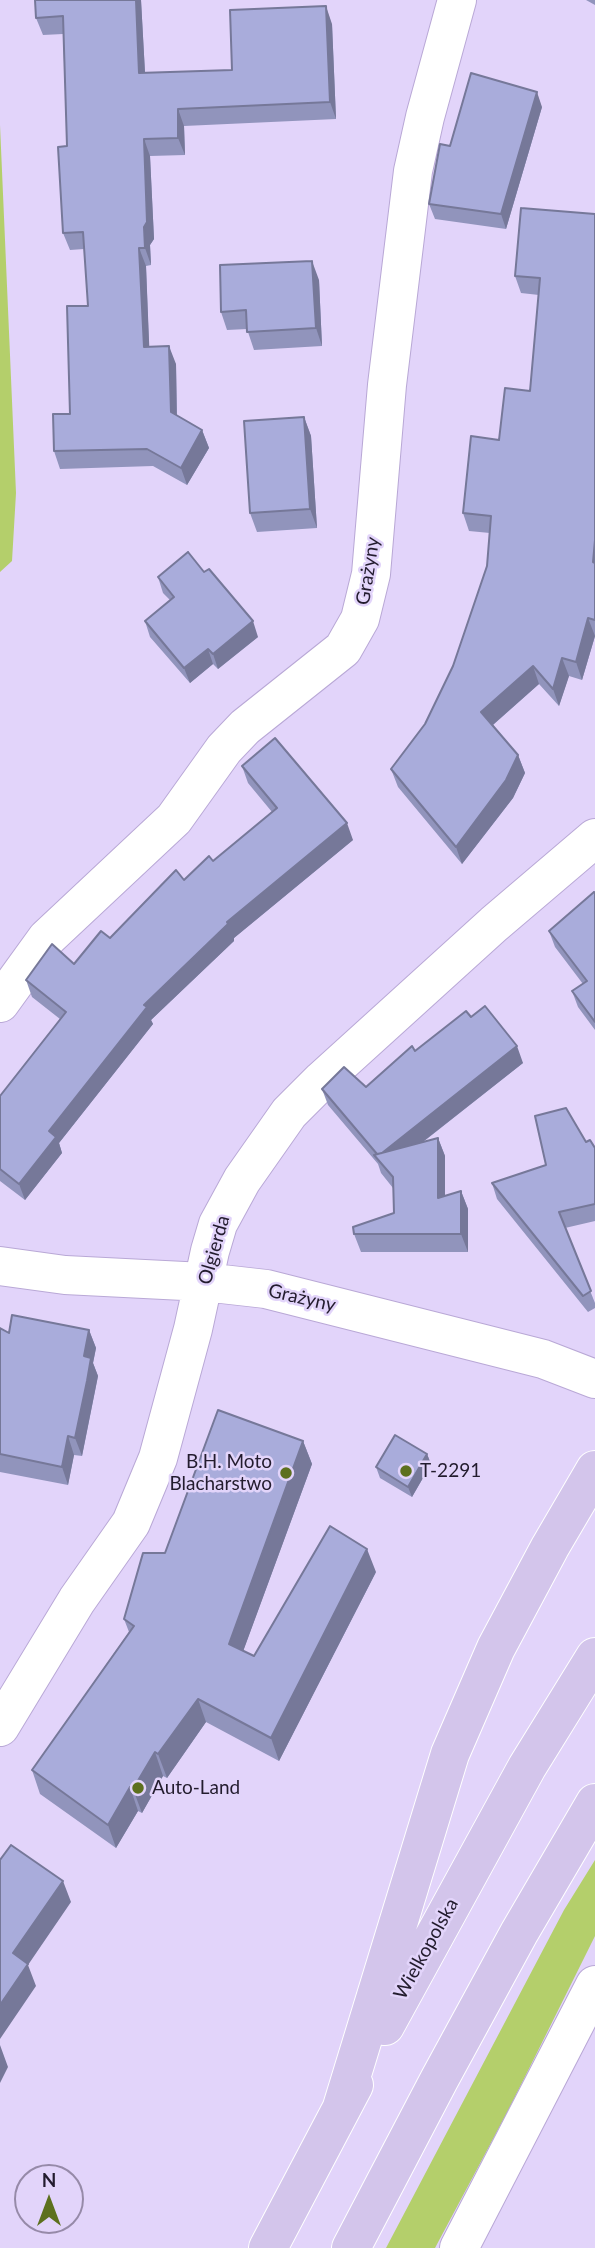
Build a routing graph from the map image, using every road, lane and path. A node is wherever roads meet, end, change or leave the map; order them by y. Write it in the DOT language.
graph roads {
  1 [pos="457,0"];
  2 [pos="595,838"];
  3 [pos="0,1003"];
  4 [pos="0,1266"];
  5 [pos="204,1282"];
  6 [pos="595,1379"];
  7 [pos="595,1470"];
  8 [pos="595,1657"];
  9 [pos="0,1727"];
  10 [pos="595,1804"];
  11 [pos="595,1985"];
  12 [pos="342,2107"];
  13 [pos="268,2248"];
  14 [pos="351,2248"];
  15 [pos="459,2248"];
  1 -- 3 [label="street, Grażyny"];
  2 -- 5 [label="street, Olgierda"];
  4 -- 5 [label="street, Grażyny"];
  5 -- 6 [label="street, Grażyny"];
  5 -- 9 [label="street, Olgierda"];
  7 -- 12 [label="main road"];
  8 -- 12 [label="main road, Wielkopolska"];
  10 -- 14 [label="main road"];
  11 -- 15 [label="street"];
  12 -- 13 [label="main road, Wielkopolska"];
}
